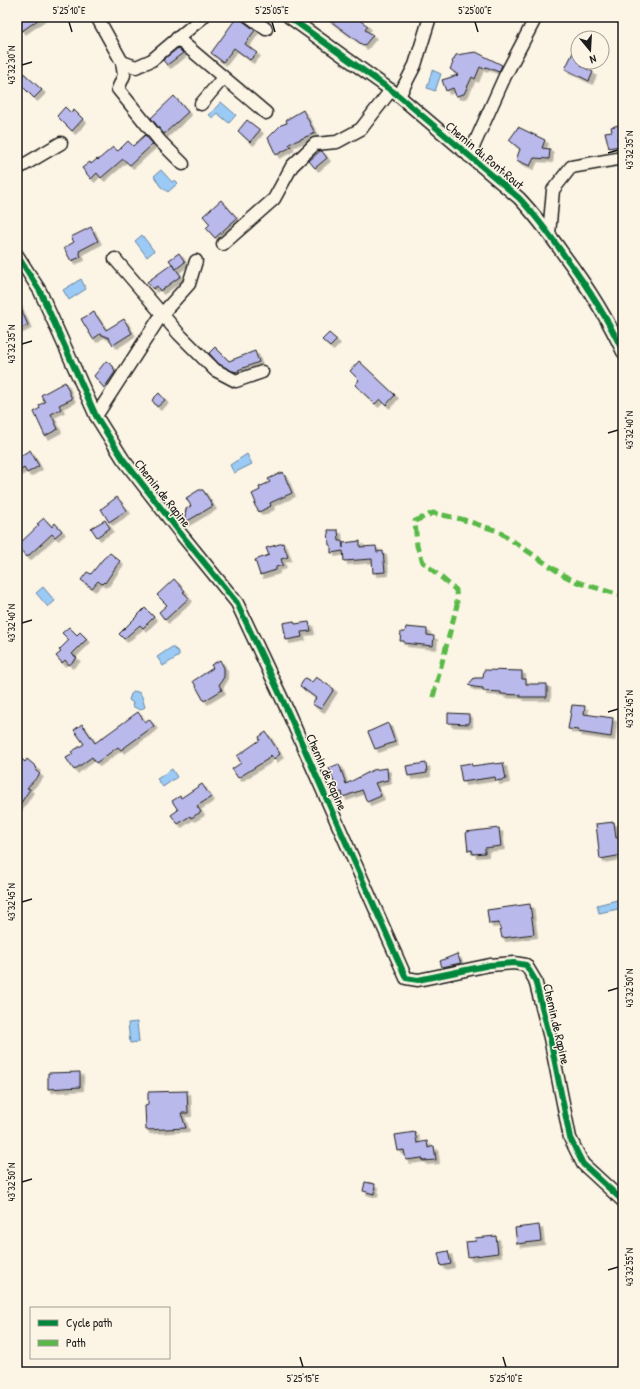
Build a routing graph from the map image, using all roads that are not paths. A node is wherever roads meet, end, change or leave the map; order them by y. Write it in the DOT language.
graph roads {
  1 [pos="98,17"];
  2 [pos="203,17"];
  3 [pos="250,17"];
  4 [pos="289,17"];
  5 [pos="430,17"];
  6 [pos="536,17"];
  7 [pos="266,29"];
  8 [pos="177,38"];
  9 [pos="122,62"];
  10 [pos="223,78"];
  11 [pos="395,93"];
  12 [pos="201,104"];
  13 [pos="266,113"];
  14 [pos="61,143"];
  15 [pos="469,156"];
  16 [pos="623,158"];
  17 [pos="183,164"];
  18 [pos="17,169"];
  19 [pos="549,234"];
  20 [pos="223,244"];
  21 [pos="17,255"];
  22 [pos="115,259"];
  23 [pos="196,260"];
  24 [pos="162,314"];
  25 [pos="623,352"];
  26 [pos="262,372"];
  27 [pos="96,416"];
  28 [pos="623,1201"];
  1 -- 9 [label="street"];
  2 -- 8 [label="street"];
  3 -- 7 [label="street"];
  4 -- 11 [label="street, Chemin du Pont Rout"];
  5 -- 11 [label="street"];
  6 -- 15 [label="street"];
  8 -- 9 [label="street"];
  8 -- 10 [label="street"];
  9 -- 17 [label="street"];
  10 -- 12 [label="street"];
  10 -- 13 [label="street"];
  11 -- 15 [label="street, Chemin du Pont Rout"];
  11 -- 20 [label="street"];
  14 -- 18 [label="street"];
  15 -- 19 [label="street, Chemin du Pont Rout"];
  16 -- 19 [label="street"];
  19 -- 25 [label="street, Chemin du Pont Rout"];
  21 -- 27 [label="street, Chemin de Rapine"];
  22 -- 24 [label="street"];
  23 -- 24 [label="street"];
  24 -- 26 [label="street"];
  24 -- 27 [label="street"];
  27 -- 28 [label="street, Chemin de Rapine"];
}
